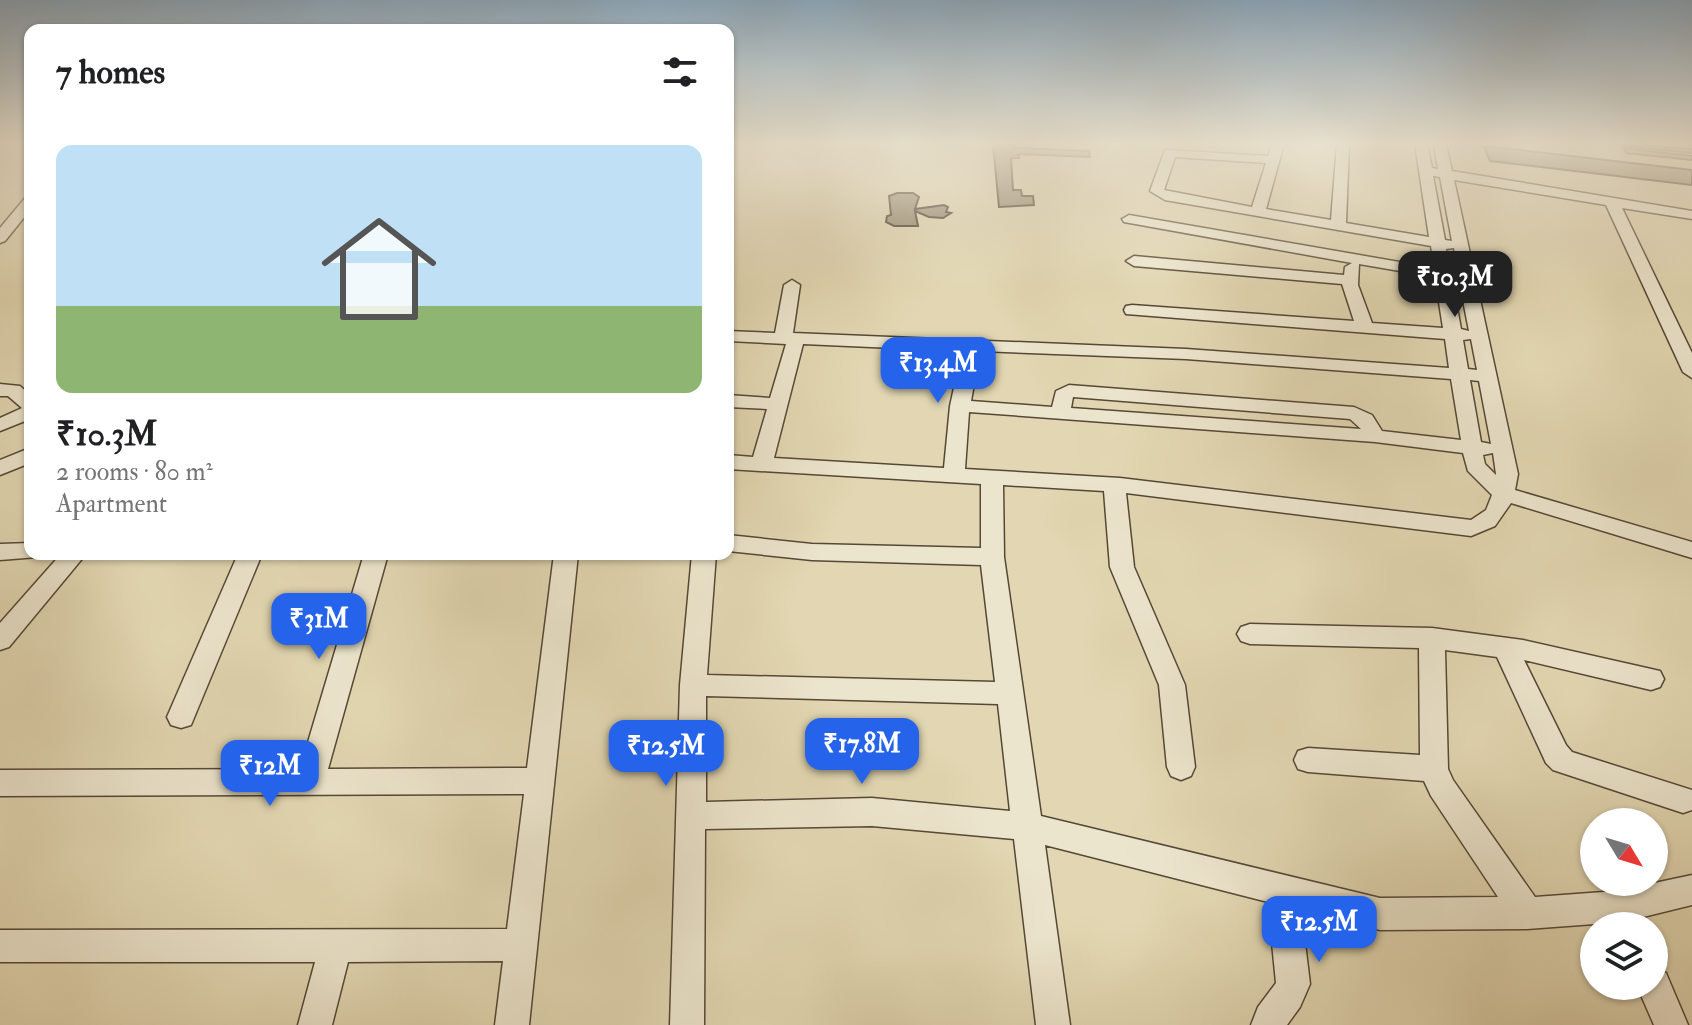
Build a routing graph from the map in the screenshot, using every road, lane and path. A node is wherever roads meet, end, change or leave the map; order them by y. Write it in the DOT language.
graph roads {
  1 [pos="1158,192"];
  2 [pos="1264,192"];
  3 [pos="1340,192"];
  4 [pos="1430,192"];
  5 [pos="1450,192"];
  6 [pos="1552,192"];
  7 [pos="1612,202"];
  8 [pos="24,208"];
  9 [pos="1258,211"];
  10 [pos="1692,215"];
  11 [pos="1129,219"];
  12 [pos="1338,226"];
  13 [pos="0,238"];
  14 [pos="1438,243"];
  15 [pos="1461,247"];
  16 [pos="1355,258"];
  17 [pos="1134,261"];
  18 [pos="1443,274"];
  19 [pos="1468,278"];
  20 [pos="1350,280"];
  21 [pos="792,285"];
  22 [pos="1154,298"];
  23 [pos="1132,310"];
  24 [pos="1361,319"];
  25 [pos="1669,327"];
  26 [pos="1692,331"];
  27 [pos="1454,334"];
  28 [pos="734,336"];
  29 [pos="1479,337"];
  30 [pos="789,338"];
  31 [pos="972,344"];
  32 [pos="1692,372"];
  33 [pos="1459,374"];
  34 [pos="1487,376"];
  35 [pos="0,390"];
  36 [pos="24,400"];
  37 [pos="734,401"];
  38 [pos="778,404"];
  39 [pos="960,406"];
  40 [pos="24,415"];
  41 [pos="0,425"];
  42 [pos="1471,447"];
  43 [pos="1503,451"];
  44 [pos="24,458"];
  45 [pos="734,462"];
  46 [pos="762,463"];
  47 [pos="0,468"];
  48 [pos="954,474"];
  49 [pos="992,476"];
  50 [pos="1114,485"];
  51 [pos="1504,494"];
  52 [pos="734,544"];
  53 [pos="1692,550"];
  54 [pos="24,551"];
  55 [pos="0,552"];
  56 [pos="992,557"];
  57 [pos="69,560"];
  58 [pos="247,560"];
  59 [pos="374,560"];
  60 [pos="565,560"];
  61 [pos="703,560"];
  62 [pos="1250,634"];
  63 [pos="1432,638"];
  64 [pos="0,640"];
  65 [pos="1505,647"];
  66 [pos="1651,679"];
  67 [pos="693,685"];
  68 [pos="1008,693"];
  69 [pos="181,717"];
  70 [pos="1308,760"];
  71 [pos="1181,767"];
  72 [pos="1434,769"];
  73 [pos="540,781"];
  74 [pos="310,782"];
  75 [pos="0,783"];
  76 [pos="1683,800"];
  77 [pos="693,816"];
  78 [pos="1028,827"];
  79 [pos="1692,890"];
  80 [pos="1283,891"];
  81 [pos="1633,912"];
  82 [pos="1527,913"];
  83 [pos="1580,915"];
  84 [pos="521,945"];
  85 [pos="0,946"];
  86 [pos="336,946"];
  87 [pos="1660,1000"];
  88 [pos="315,1025"];
  89 [pos="512,1025"];
  90 [pos="687,1025"];
  91 [pos="1053,1025"];
  92 [pos="1268,1025"];
  93 [pos="1671,1025"];
  1 -- 9 [label="street"];
  2 -- 9 [label="street"];
  3 -- 12 [label="street"];
  4 -- 14 [label="street"];
  5 -- 15 [label="street"];
  6 -- 7 [label="street"];
  7 -- 10 [label="street"];
  7 -- 25 [label="street"];
  8 -- 13 [label="street"];
  9 -- 12 [label="street"];
  11 -- 16 [label="street"];
  12 -- 14 [label="street"];
  14 -- 15 [label="street"];
  14 -- 18 [label="street"];
  15 -- 19 [label="street"];
  16 -- 18 [label="street"];
  16 -- 20 [label="street"];
  17 -- 20 [label="street"];
  18 -- 19 [label="street"];
  18 -- 27 [label="street"];
  19 -- 29 [label="street"];
  20 -- 24 [label="street"];
  21 -- 30 [label="street"];
  22 -- 24 [label="street"];
  23 -- 24 [label="street"];
  24 -- 27 [label="street"];
  25 -- 26 [label="street"];
  25 -- 32 [label="street"];
  27 -- 29 [label="street"];
  27 -- 33 [label="street"];
  28 -- 30 [label="street"];
  29 -- 34 [label="street"];
  30 -- 31 [label="street"];
  30 -- 38 [label="street"];
  31 -- 33 [label="street"];
  31 -- 39 [label="street"];
  33 -- 34 [label="street"];
  33 -- 42 [label="street"];
  34 -- 43 [label="street"];
  35 -- 36 [label="street"];
  37 -- 38 [label="street"];
  38 -- 46 [label="street"];
  39 -- 42 [label="street"];
  39 -- 48 [label="street"];
  40 -- 41 [label="street"];
  42 -- 43 [label="street"];
  42 -- 51 [label="street"];
  43 -- 51 [label="street"];
  44 -- 47 [label="street"];
  45 -- 46 [label="street"];
  46 -- 48 [label="street"];
  48 -- 49 [label="street"];
  49 -- 50 [label="street"];
  49 -- 56 [label="street"];
  50 -- 51 [label="street"];
  50 -- 71 [label="street"];
  51 -- 53 [label="street"];
  52 -- 56 [label="street"];
  54 -- 55 [label="street"];
  56 -- 68 [label="street"];
  57 -- 64 [label="street"];
  58 -- 69 [label="street"];
  59 -- 74 [label="street"];
  60 -- 73 [label="street"];
  61 -- 67 [label="street"];
  62 -- 63 [label="street"];
  63 -- 65 [label="street"];
  63 -- 72 [label="street"];
  65 -- 66 [label="street"];
  65 -- 76 [label="street"];
  67 -- 68 [label="street"];
  67 -- 77 [label="street"];
  68 -- 78 [label="street"];
  70 -- 72 [label="street"];
  72 -- 82 [label="street"];
  73 -- 74 [label="street"];
  73 -- 84 [label="street"];
  74 -- 75 [label="street"];
  77 -- 78 [label="street"];
  77 -- 90 [label="street"];
  78 -- 80 [label="street"];
  78 -- 91 [label="street"];
  79 -- 81 [label="street"];
  80 -- 82 [label="street"];
  80 -- 92 [label="street"];
  82 -- 83 [label="street"];
  84 -- 86 [label="street"];
  84 -- 89 [label="street"];
  85 -- 86 [label="street"];
  86 -- 88 [label="street"];
  87 -- 93 [label="street"];
}
